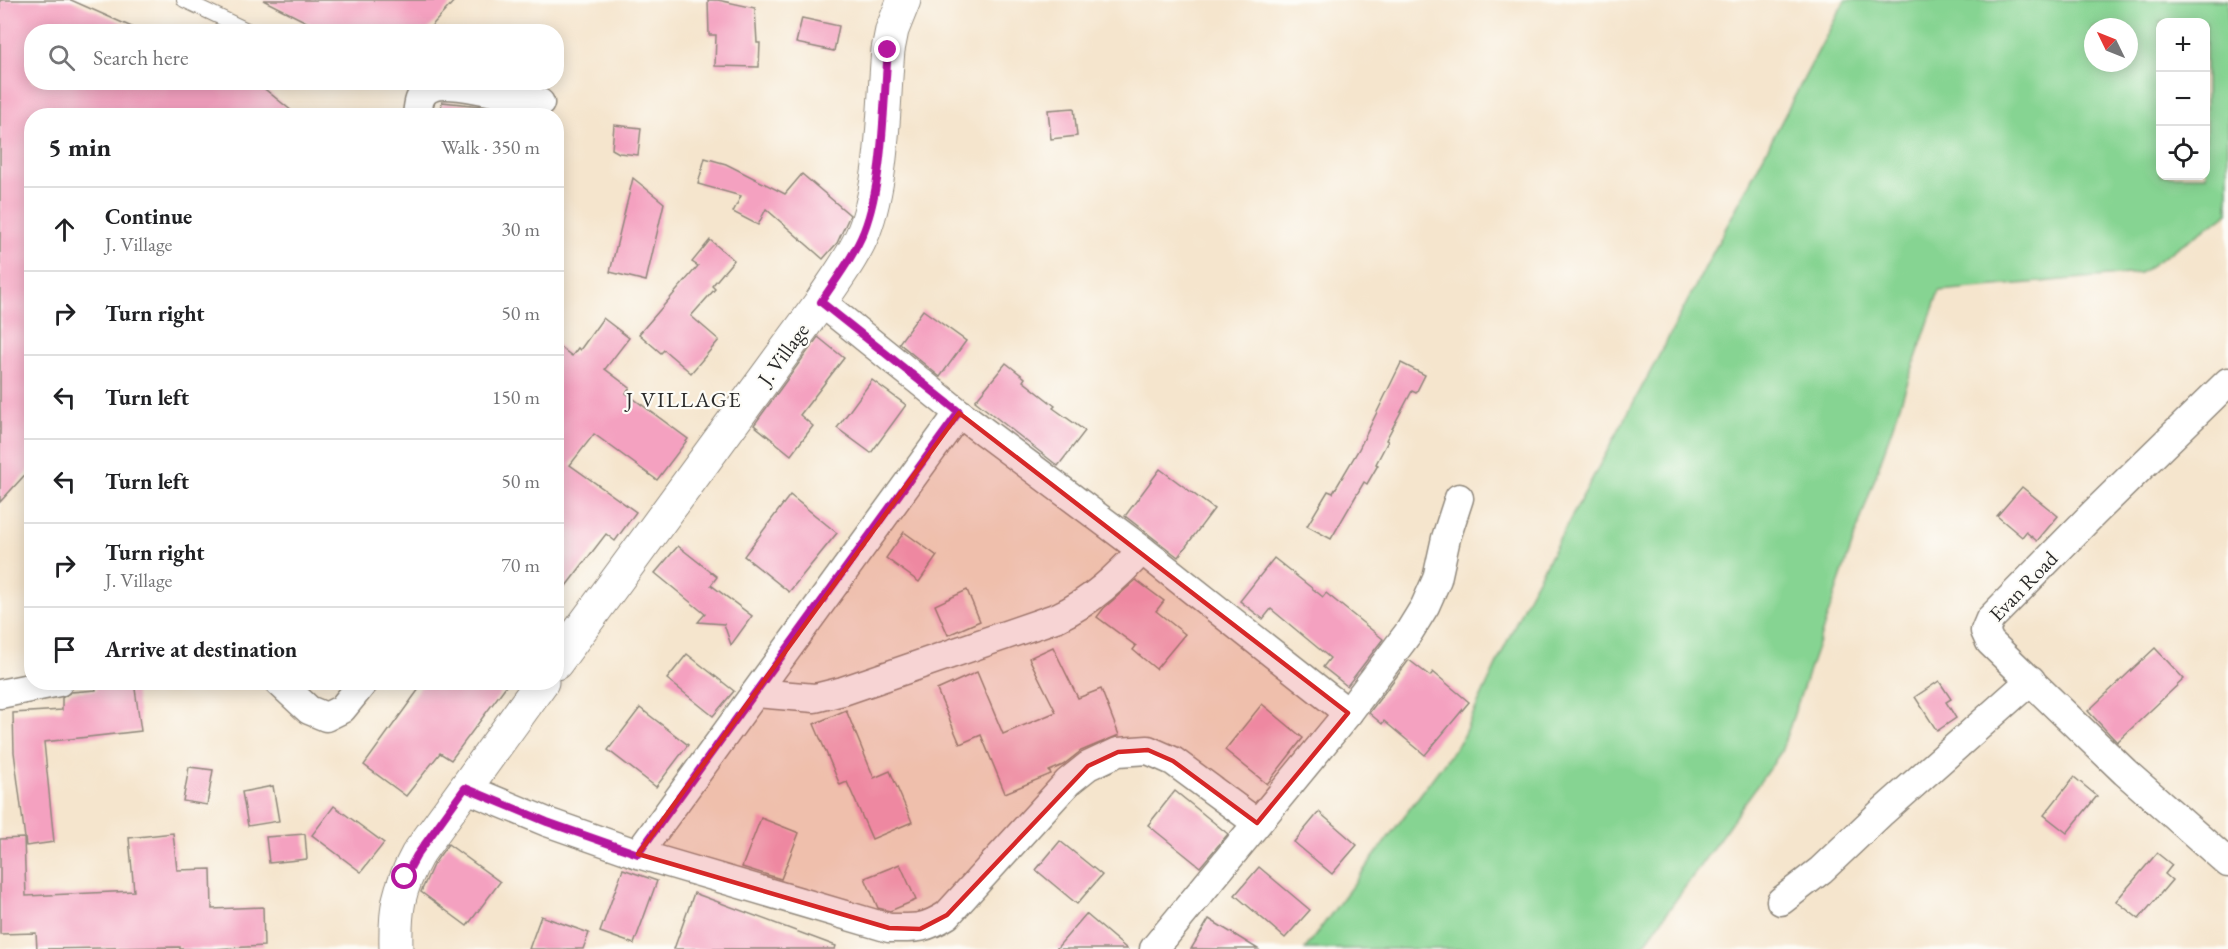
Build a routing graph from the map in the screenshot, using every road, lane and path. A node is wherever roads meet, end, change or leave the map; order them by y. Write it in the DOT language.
graph roads {
  1 [pos="184,0"];
  2 [pos="904,0"];
  3 [pos="234,24"];
  4 [pos="428,90"];
  5 [pos="484,90"];
  6 [pos="540,104"];
  7 [pos="418,108"];
  8 [pos="821,302"];
  9 [pos="2228,382"];
  10 [pos="959,412"];
  11 [pos="1460,498"];
  12 [pos="1142,550"];
  13 [pos="564,652"];
  14 [pos="2031,680"];
  15 [pos="24,689"];
  16 [pos="288,690"];
  17 [pos="357,690"];
  18 [pos="536,690"];
  19 [pos="756,693"];
  20 [pos="0,694"];
  21 [pos="1348,713"];
  22 [pos="465,788"];
  23 [pos="1257,823"];
  24 [pos="638,854"];
  25 [pos="2228,863"];
  26 [pos="1781,901"];
  27 [pos="396,949"];
  28 [pos="1154,949"];
  1 -- 3 [label="lane"];
  2 -- 8 [label="street, J. Village"];
  4 -- 7 [label="street"];
  5 -- 6 [label="street"];
  8 -- 10 [label="street"];
  8 -- 13 [label="street, J. Village"];
  9 -- 14 [label="street, Evan Road"];
  10 -- 12 [label="street"];
  10 -- 19 [label="street"];
  11 -- 21 [label="street"];
  12 -- 19 [label="street"];
  12 -- 21 [label="street"];
  14 -- 25 [label="street, Evan Road"];
  14 -- 26 [label="street"];
  15 -- 20 [label="street"];
  16 -- 17 [label="street"];
  18 -- 22 [label="street"];
  19 -- 24 [label="street"];
  21 -- 23 [label="street"];
  22 -- 24 [label="street"];
  22 -- 27 [label="street"];
  23 -- 24 [label="street"];
  23 -- 28 [label="street"];
}
